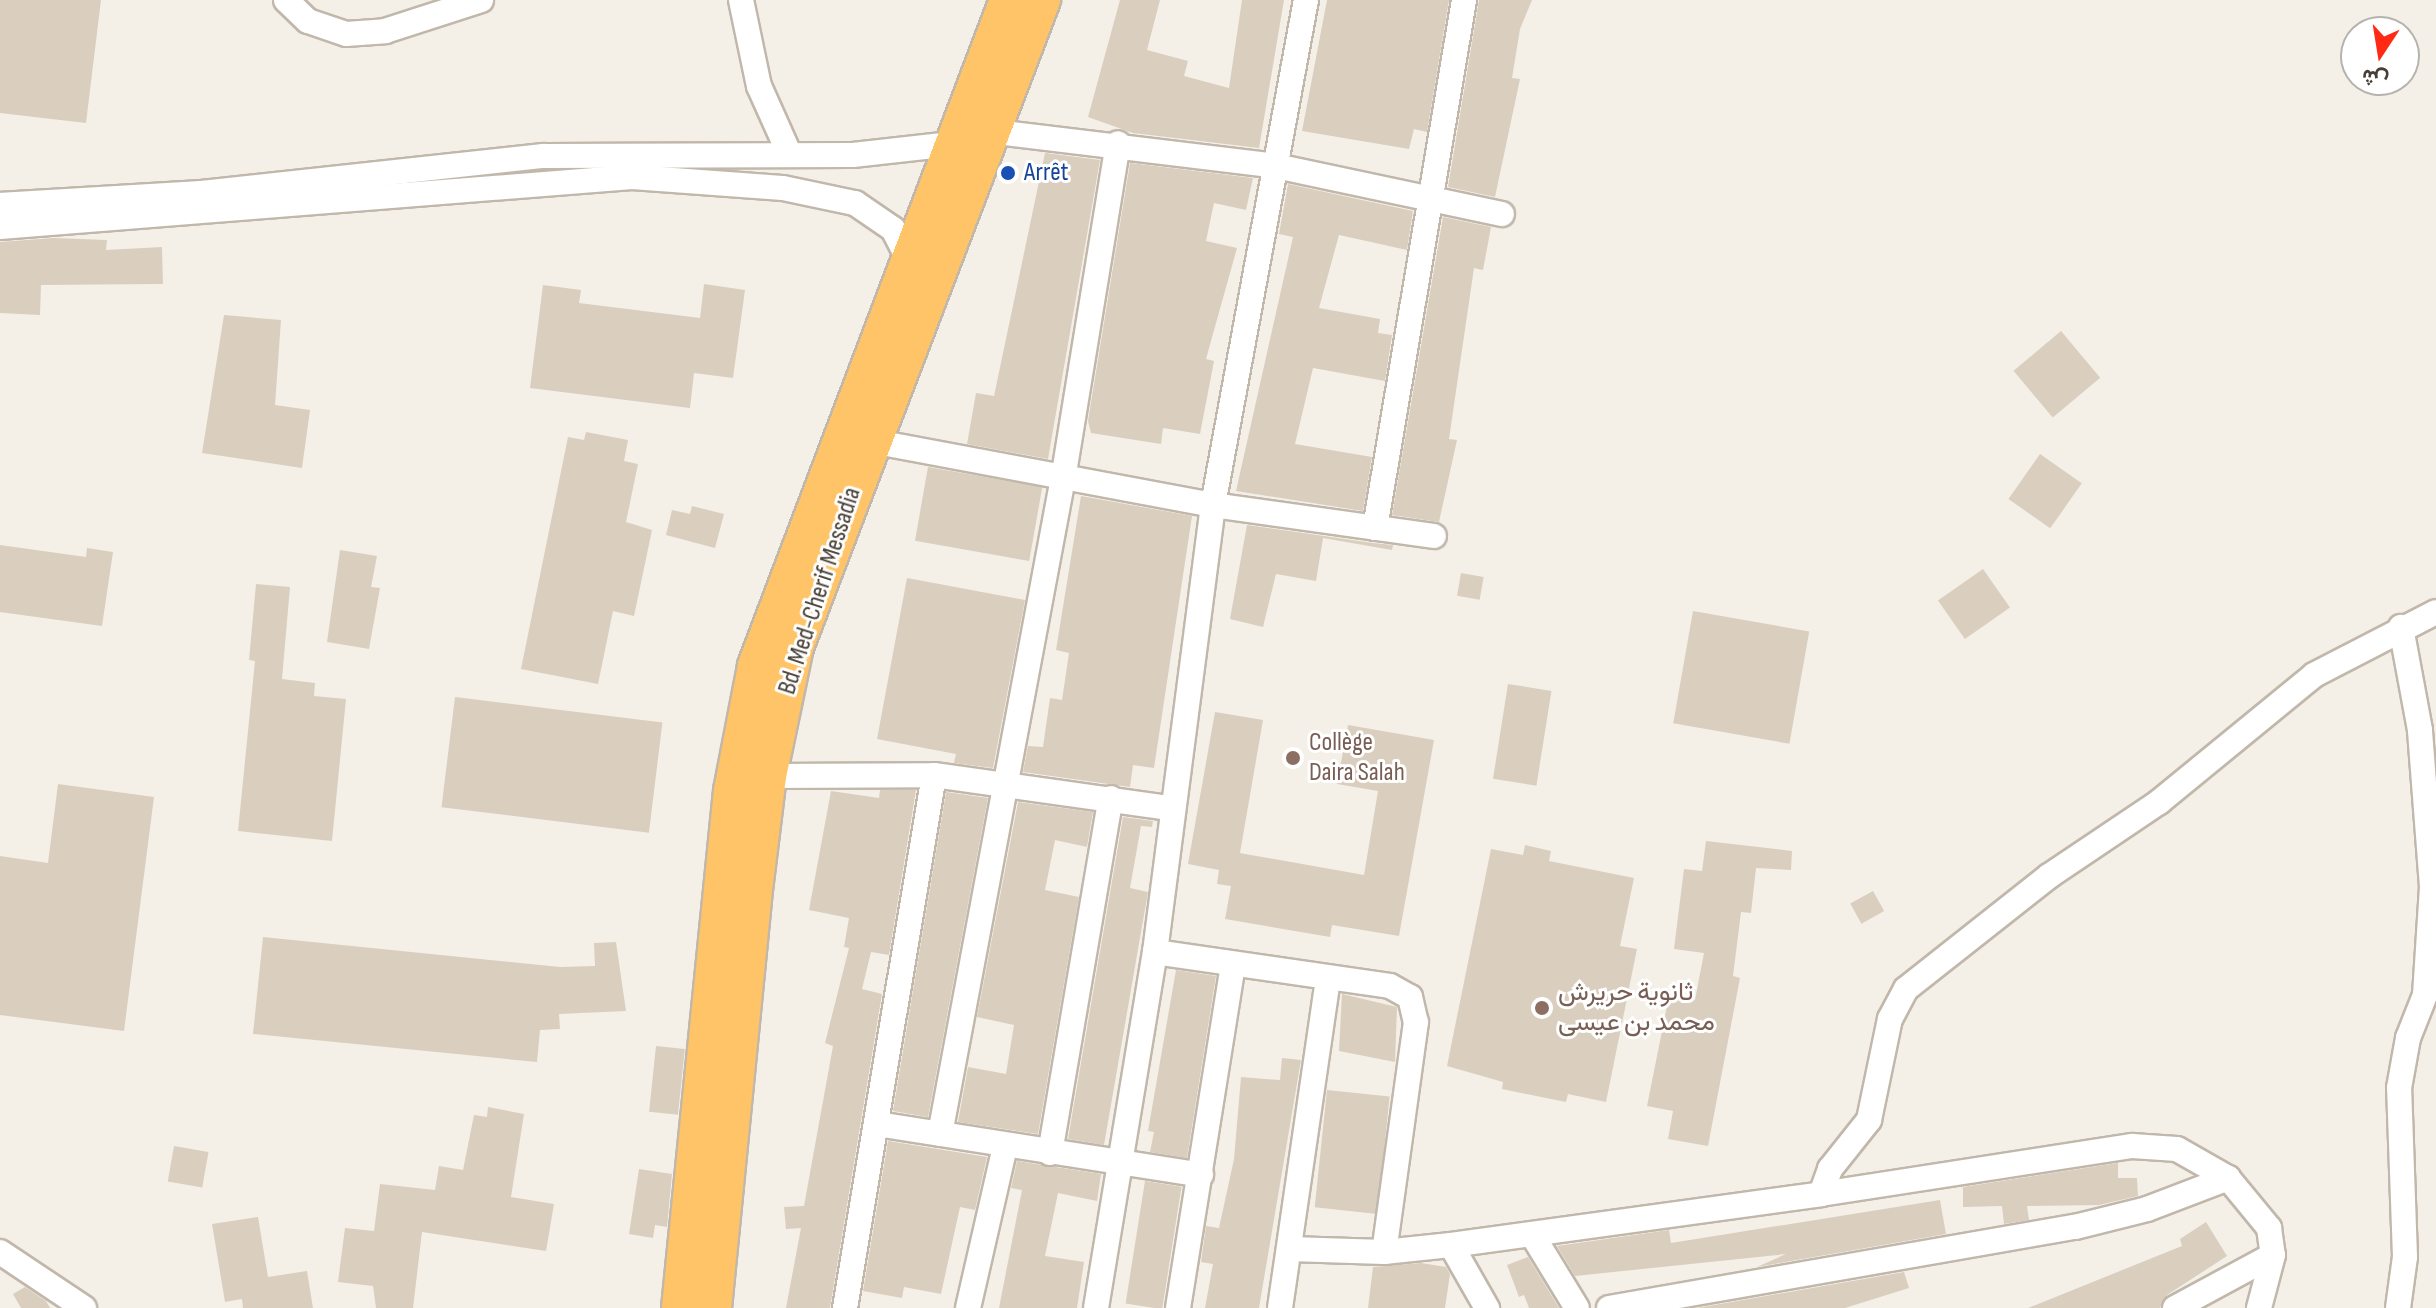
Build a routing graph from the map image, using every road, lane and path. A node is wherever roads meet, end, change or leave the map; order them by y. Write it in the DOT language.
graph roads {
  1 [pos="286,0"];
  2 [pos="481,0"];
  3 [pos="741,0"];
  4 [pos="1008,0"];
  5 [pos="1042,0"];
  6 [pos="1306,0"];
  7 [pos="1464,0"];
  8 [pos="966,133"];
  9 [pos="1118,143"];
  10 [pos="789,153"];
  11 [pos="1271,165"];
  12 [pos="1427,198"];
  13 [pos="0,205"];
  14 [pos="1502,214"];
  15 [pos="0,227"];
  16 [pos="909,260"];
  17 [pos="871,441"];
  18 [pos="1064,473"];
  19 [pos="1213,505"];
  20 [pos="1375,528"];
  21 [pos="1434,536"];
  22 [pos="2436,612"];
  23 [pos="2401,627"];
  24 [pos="934,775"];
  25 [pos="768,776"];
  26 [pos="1006,781"];
  27 [pos="1111,798"];
  28 [pos="1170,808"];
  29 [pos="1155,952"];
  30 [pos="1233,964"];
  31 [pos="1328,977"];
  32 [pos="877,1124"];
  33 [pos="940,1134"];
  34 [pos="1005,1147"];
  35 [pos="1050,1153"];
  36 [pos="1118,1163"];
  37 [pos="1201,1175"];
  38 [pos="2228,1178"];
  39 [pos="1821,1194"];
  40 [pos="1533,1236"];
  41 [pos="1451,1245"];
  42 [pos="1290,1249"];
  43 [pos="0,1252"];
  44 [pos="1384,1252"];
  45 [pos="2273,1255"];
  46 [pos="84,1308"];
  47 [pos="680,1308"];
  48 [pos="713,1308"];
  49 [pos="845,1308"];
  50 [pos="968,1308"];
  51 [pos="1096,1308"];
  52 [pos="1178,1308"];
  53 [pos="1280,1308"];
  54 [pos="1487,1308"];
  55 [pos="1577,1308"];
  56 [pos="1609,1308"];
  57 [pos="2175,1308"];
  58 [pos="2259,1308"];
  59 [pos="2398,1308"];
  1 -- 2 [label="street"];
  3 -- 10 [label="street"];
  4 -- 8 [label="highway, Bd. Med-Cherif Messadia"];
  5 -- 8 [label="highway, Bd. Med-Cherif Messadia"];
  6 -- 11 [label="street"];
  7 -- 12 [label="street"];
  8 -- 9 [label="street"];
  8 -- 10 [label="street"];
  8 -- 16 [label="highway, Bd. Med-Cherif Messadia"];
  8 -- 17 [label="highway, Bd. Med-Cherif Messadia"];
  9 -- 11 [label="street"];
  9 -- 18 [label="street"];
  10 -- 13 [label="street"];
  11 -- 12 [label="street"];
  11 -- 19 [label="street"];
  12 -- 14 [label="street"];
  12 -- 20 [label="street"];
  15 -- 16 [label="street"];
  16 -- 47 [label="highway, Bd. Med-Cherif Messadia"];
  17 -- 18 [label="street"];
  17 -- 25 [label="highway, Bd. Med-Cherif Messadia"];
  18 -- 19 [label="street"];
  18 -- 26 [label="street"];
  19 -- 20 [label="street"];
  19 -- 28 [label="street"];
  20 -- 21 [label="street"];
  22 -- 23 [label="street"];
  23 -- 39 [label="street"];
  23 -- 59 [label="street"];
  24 -- 25 [label="street"];
  24 -- 26 [label="street"];
  24 -- 32 [label="street"];
  25 -- 48 [label="highway, Bd. Med-Cherif Messadia"];
  26 -- 27 [label="street"];
  26 -- 33 [label="street"];
  27 -- 28 [label="street"];
  27 -- 35 [label="street"];
  28 -- 29 [label="street"];
  29 -- 30 [label="street"];
  29 -- 36 [label="street"];
  30 -- 31 [label="street"];
  30 -- 37 [label="street"];
  31 -- 42 [label="street"];
  31 -- 44 [label="street"];
  32 -- 33 [label="street"];
  32 -- 49 [label="street"];
  33 -- 34 [label="street"];
  34 -- 35 [label="street"];
  34 -- 50 [label="street"];
  35 -- 36 [label="street"];
  36 -- 37 [label="street"];
  36 -- 51 [label="street"];
  37 -- 52 [label="street"];
  38 -- 39 [label="street"];
  38 -- 45 [label="street"];
  38 -- 56 [label="street"];
  39 -- 40 [label="street"];
  40 -- 41 [label="street"];
  40 -- 55 [label="street"];
  41 -- 44 [label="street"];
  41 -- 54 [label="street"];
  42 -- 44 [label="street"];
  42 -- 53 [label="street"];
  43 -- 46 [label="street"];
  45 -- 57 [label="street"];
  45 -- 58 [label="street"];
}
